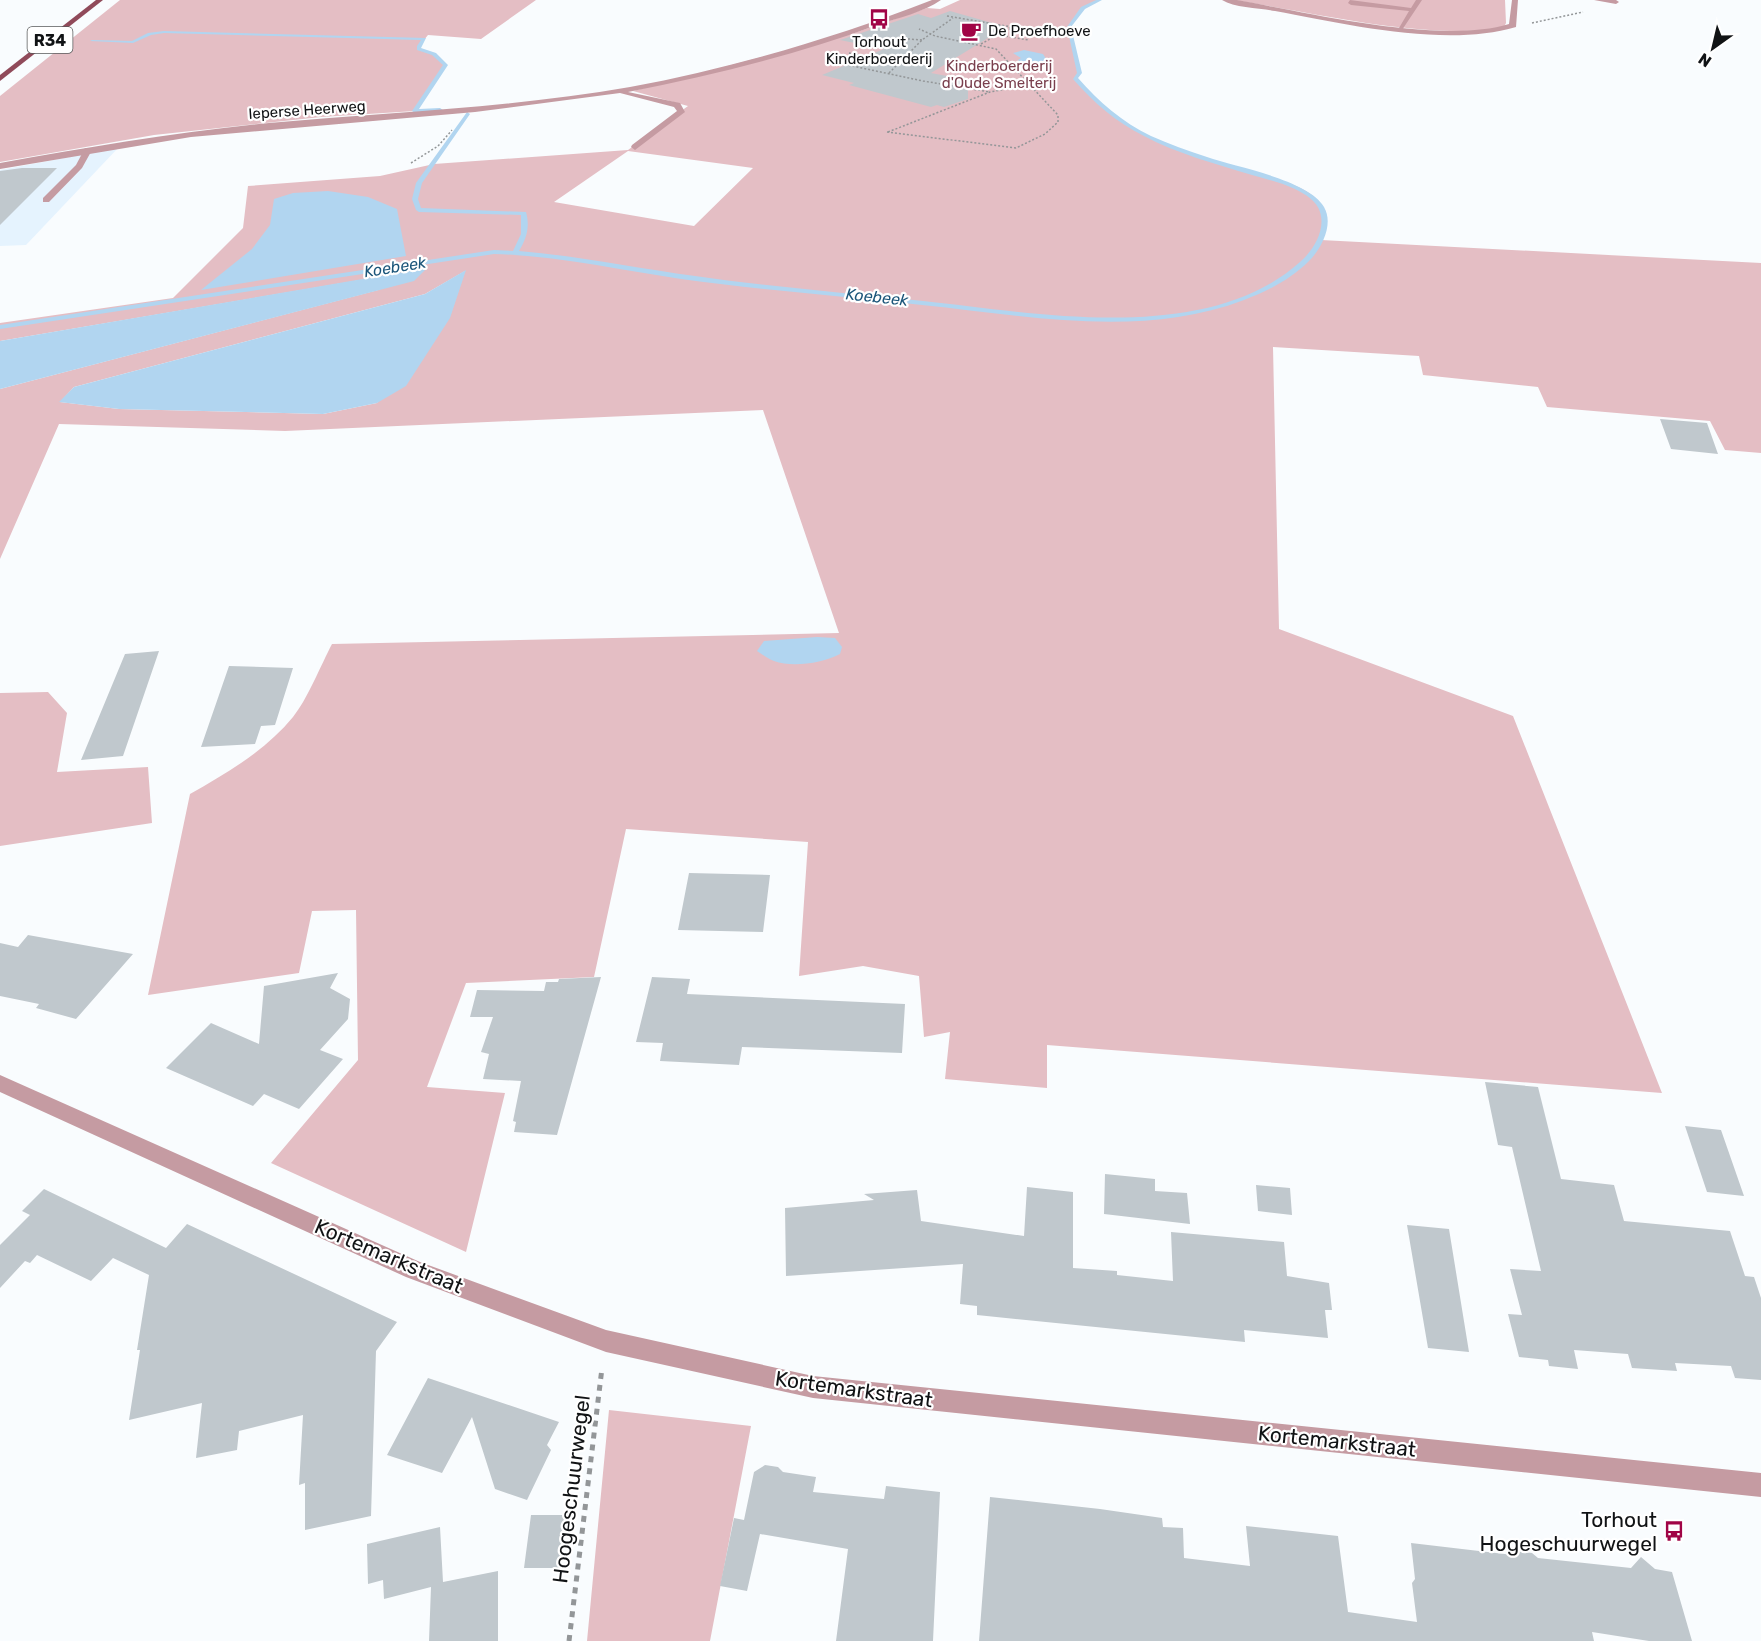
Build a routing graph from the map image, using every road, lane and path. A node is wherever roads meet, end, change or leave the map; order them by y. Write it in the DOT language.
graph roads {
  1 [pos="100,0"];
  2 [pos="938,0"];
  3 [pos="1225,0"];
  4 [pos="1353,0"];
  5 [pos="1419,0"];
  6 [pos="1515,0"];
  7 [pos="1597,0"];
  8 [pos="1616,2"];
  9 [pos="914,9"];
  10 [pos="1413,10"];
  11 [pos="954,17"];
  12 [pos="1513,25"];
  13 [pos="915,26"];
  14 [pos="1402,28"];
  15 [pos="1008,29"];
  16 [pos="931,34"];
  17 [pos="998,35"];
  18 [pos="1039,35"];
  19 [pos="1029,40"];
  20 [pos="981,44"];
  21 [pos="847,63"];
  22 [pos="889,73"];
  23 [pos="0,79"];
  24 [pos="1029,85"];
  25 [pos="617,91"];
  26 [pos="990,92"];
  27 [pos="949,107"];
  28 [pos="456,112"];
  29 [pos="636,147"];
  30 [pos="88,150"];
  31 [pos="411,163"];
  32 [pos="0,166"];
  33 [pos="46,200"];
  34 [pos="0,1083"];
  35 [pos="606,1341"];
  36 [pos="1761,1485"];
  37 [pos="569,1641"];
  1 -- 23 [label="main road, R34"];
  2 -- 9 [label="street, Ieperse Heerweg"];
  3 -- 14 [label="street"];
  4 -- 10 [label="lane"];
  5 -- 10 [label="lane"];
  6 -- 12 [label="street"];
  7 -- 8 [label="street"];
  8 -- 12 [label="path"];
  9 -- 11 [label="path"];
  9 -- 25 [label="street, Ieperse Heerweg"];
  10 -- 14 [label="lane"];
  11 -- 15 [label="path"];
  11 -- 16 [label="path"];
  12 -- 14 [label="street"];
  13 -- 16 [label="path"];
  15 -- 17 [label="path"];
  15 -- 18 [label="path"];
  16 -- 20 [label="path"];
  16 -- 22 [label="path"];
  17 -- 19 [label="path"];
  17 -- 20 [label="path"];
  20 -- 24 [label="path"];
  21 -- 22 [label="path"];
  22 -- 26 [label="path"];
  24 -- 26 [label="path"];
  24 -- 27 [label="path"];
  25 -- 28 [label="street, Ieperse Heerweg"];
  25 -- 29 [label="street, Ieperse Heerweg"];
  26 -- 27 [label="path"];
  28 -- 30 [label="street, Ieperse Heerweg"];
  28 -- 31 [label="path"];
  30 -- 32 [label="street, Ieperse Heerweg"];
  30 -- 33 [label="lane"];
  34 -- 35 [label="street, Kortemarkstraat"];
  35 -- 36 [label="street, Kortemarkstraat"];
  35 -- 37 [label="path, Hoogeschuurwegel"];
}
